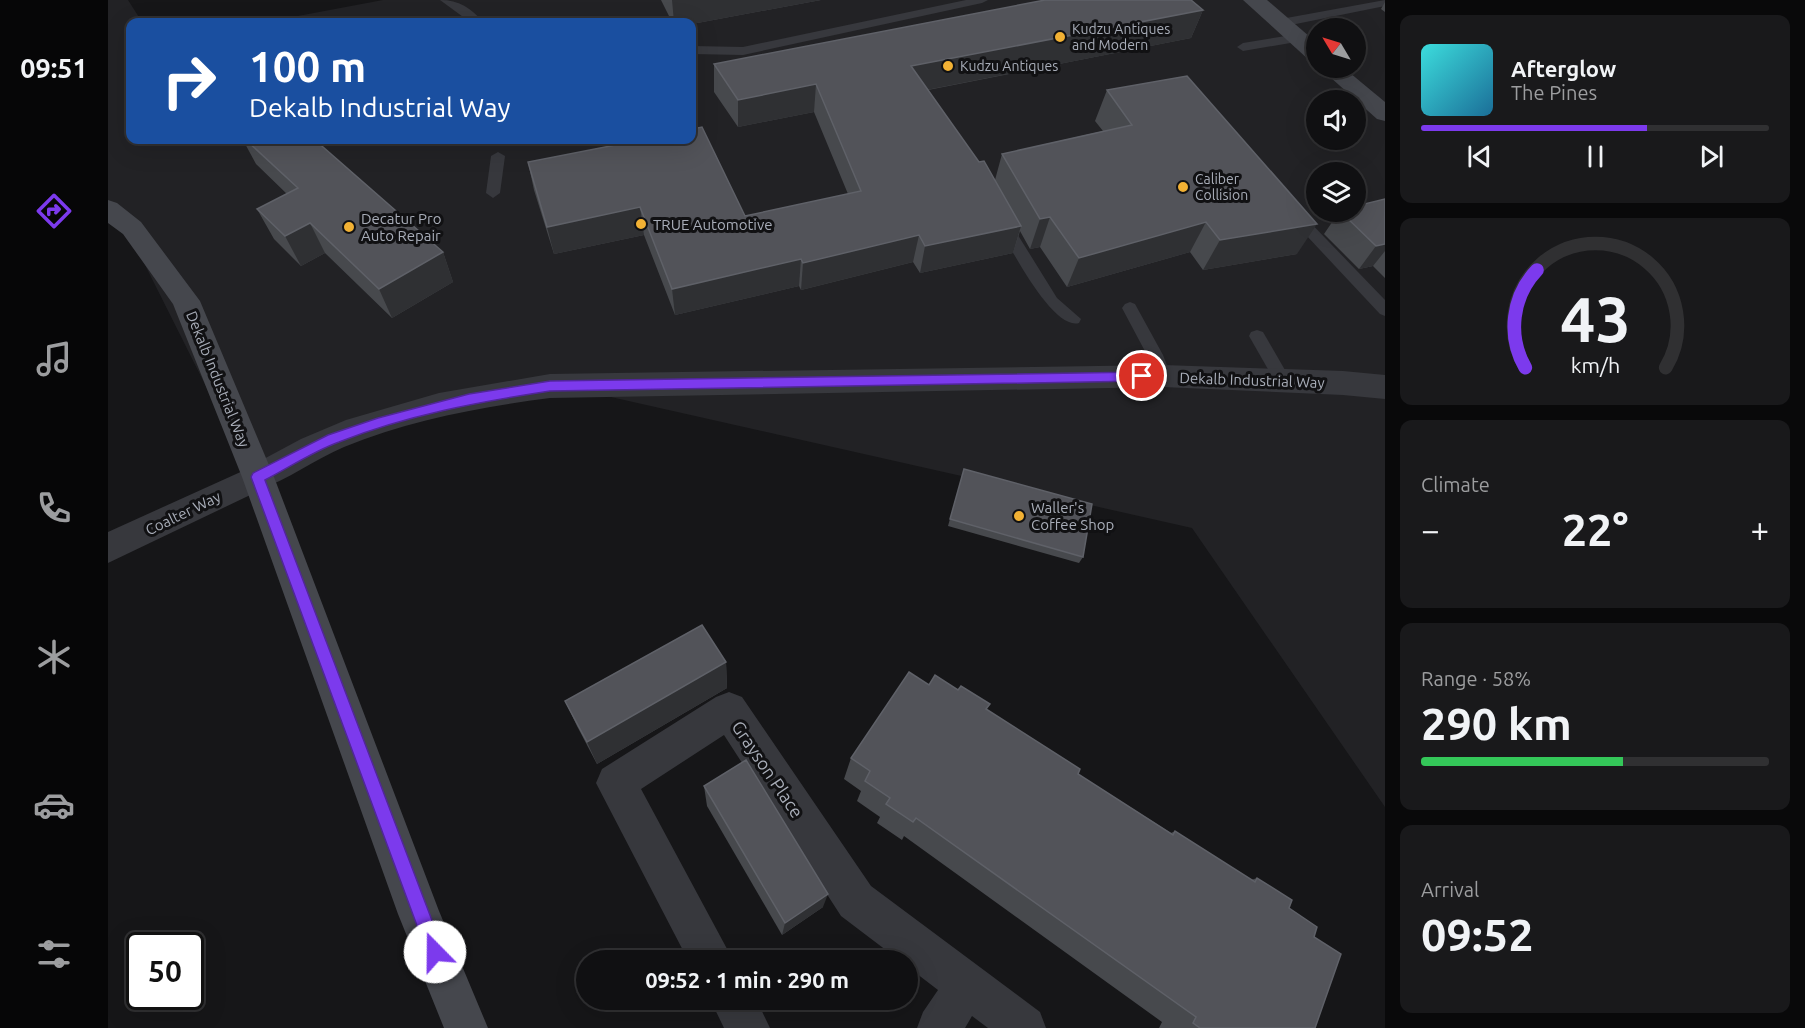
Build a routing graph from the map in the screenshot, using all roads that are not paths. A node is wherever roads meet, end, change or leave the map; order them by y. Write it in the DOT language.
graph roads {
  1 [pos="446,0"];
  2 [pos="982,0"];
  3 [pos="1254,0"];
  4 [pos="1385,3"];
  5 [pos="472,18"];
  6 [pos="1281,23"];
  7 [pos="1298,38"];
  8 [pos="1306,45"];
  9 [pos="1243,47"];
  10 [pos="696,51"];
  11 [pos="1343,78"];
  12 [pos="1385,114"];
  13 [pos="498,156"];
  14 [pos="493,193"];
  15 [pos="108,209"];
  16 [pos="997,209"];
  17 [pos="1296,216"];
  18 [pos="1130,308"];
  19 [pos="1385,310"];
  20 [pos="1073,320"];
  21 [pos="1257,336"];
  22 [pos="1163,376"];
  23 [pos="1283,381"];
  24 [pos="1385,387"];
  25 [pos="258,477"];
  26 [pos="108,548"];
  27 [pos="706,950"];
  28 [pos="967,985"];
  29 [pos="738,1010"];
  30 [pos="466,1028"];
  31 [pos="748,1028"];
  32 [pos="939,1028"];
  33 [pos="1024,1028"];
  1 -- 5 [label="lane"];
  2 -- 10 [label="lane"];
  3 -- 6 [label="main road"];
  4 -- 6 [label="lane"];
  6 -- 7 [label="main road"];
  7 -- 8 [label="main road"];
  7 -- 9 [label="lane"];
  11 -- 12 [label="main road"];
  13 -- 14 [label="lane"];
  15 -- 25 [label="main road, Dekalb Industrial Way"];
  16 -- 20 [label="lane"];
  17 -- 19 [label="lane"];
  18 -- 22 [label="lane"];
  21 -- 23 [label="lane"];
  22 -- 23 [label="street, Dekalb Industrial Way"];
  22 -- 25 [label="street, Dekalb Industrial Way"];
  23 -- 24 [label="street, Dekalb Industrial Way"];
  25 -- 26 [label="street, Coalter Way"];
  25 -- 30 [label="main road"];
  27 -- 28 [label="street, Grayson Place"];
  28 -- 32 [label="street"];
  28 -- 33 [label="street, Grayson Place"];
  29 -- 31 [label="street"];
}
